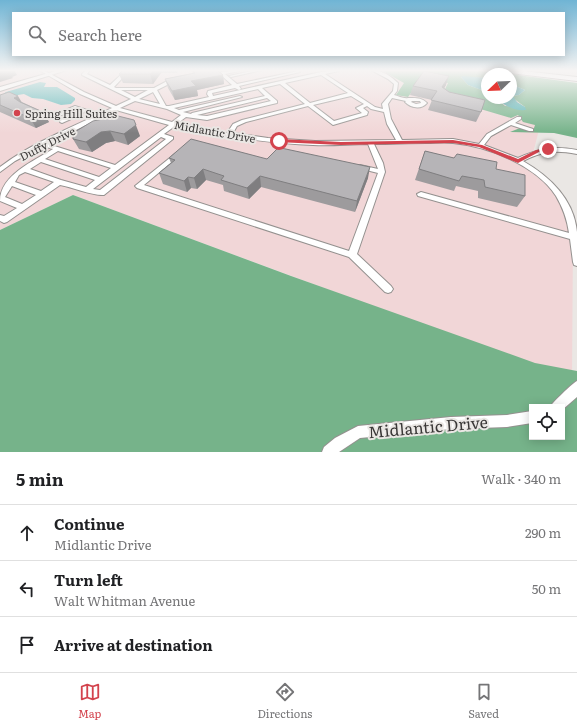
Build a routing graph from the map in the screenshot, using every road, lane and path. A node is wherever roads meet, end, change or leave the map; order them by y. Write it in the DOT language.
graph roads {
  1 [pos="79,91"];
  2 [pos="119,91"];
  3 [pos="150,91"];
  4 [pos="155,91"];
  5 [pos="214,91"];
  6 [pos="241,91"];
  7 [pos="263,91"];
  8 [pos="291,91"];
  9 [pos="348,91"];
  10 [pos="394,91"];
  11 [pos="352,94"];
  12 [pos="391,96"];
  13 [pos="212,98"];
  14 [pos="135,99"];
  15 [pos="408,100"];
  16 [pos="368,104"];
  17 [pos="309,105"];
  18 [pos="166,107"];
  19 [pos="117,108"];
  20 [pos="385,111"];
  21 [pos="178,112"];
  22 [pos="187,115"];
  23 [pos="54,116"];
  24 [pos="518,118"];
  25 [pos="62,121"];
  26 [pos="511,122"];
  27 [pos="172,125"];
  28 [pos="531,130"];
  29 [pos="160,135"];
  30 [pos="229,135"];
  31 [pos="400,142"];
  32 [pos="371,143"];
  33 [pos="44,144"];
  34 [pos="481,146"];
  35 [pos="57,148"];
  36 [pos="182,151"];
  37 [pos="577,152"];
  38 [pos="39,159"];
  39 [pos="518,161"];
  40 [pos="352,165"];
  41 [pos="116,167"];
  42 [pos="23,169"];
  43 [pos="0,170"];
  44 [pos="382,172"];
  45 [pos="100,180"];
  46 [pos="59,182"];
  47 [pos="10,183"];
  48 [pos="87,190"];
  49 [pos="41,194"];
  50 [pos="421,194"];
  51 [pos="0,199"];
  52 [pos="22,207"];
  53 [pos="0,218"];
  54 [pos="575,237"];
  55 [pos="352,255"];
  56 [pos="577,262"];
  57 [pos="388,288"];
  58 [pos="577,388"];
  59 [pos="560,404"];
  60 [pos="529,417"];
  61 [pos="329,452"];
  1 -- 19 [label="street, Midlantic Drive"];
  2 -- 14 [label="street"];
  3 -- 14 [label="street, Duffy Drive"];
  4 -- 18 [label="street"];
  5 -- 13 [label="street"];
  6 -- 13 [label="street"];
  7 -- 21 [label="street"];
  7 -- 22 [label="street"];
  8 -- 17 [label="street"];
  9 -- 11 [label="street"];
  10 -- 12 [label="street"];
  11 -- 16 [label="street"];
  11 -- 17 [label="street"];
  12 -- 15 [label="street"];
  12 -- 20 [label="street"];
  13 -- 18 [label="street"];
  14 -- 18 [label="street"];
  14 -- 19 [label="street, Duffy Drive"];
  16 -- 17 [label="street"];
  16 -- 20 [label="street"];
  17 -- 30 [label="street"];
  18 -- 21 [label="street"];
  19 -- 27 [label="street, Midlantic Drive"];
  19 -- 33 [label="street, Duffy Drive"];
  20 -- 31 [label="street"];
  21 -- 22 [label="street"];
  22 -- 27 [label="street"];
  23 -- 25 [label="street"];
  24 -- 26 [label="street"];
  26 -- 28 [label="street"];
  26 -- 34 [label="street"];
  27 -- 29 [label="street"];
  27 -- 30 [label="street, Midlantic Drive"];
  29 -- 41 [label="street"];
  29 -- 48 [label="street"];
  30 -- 32 [label="street, Midlantic Drive"];
  31 -- 32 [label="street, Midlantic Drive"];
  31 -- 34 [label="street, Midlantic Drive"];
  32 -- 44 [label="street"];
  33 -- 35 [label="street"];
  33 -- 43 [label="street, Duffy Drive"];
  34 -- 39 [label="street, Midlantic Drive"];
  35 -- 38 [label="street"];
  35 -- 41 [label="street"];
  36 -- 55 [label="street"];
  37 -- 39 [label="street"];
  38 -- 42 [label="street"];
  38 -- 45 [label="street"];
  39 -- 54 [label="street, Midlantic Drive"];
  40 -- 44 [label="street"];
  41 -- 45 [label="street"];
  42 -- 46 [label="street"];
  42 -- 47 [label="street"];
  44 -- 55 [label="street"];
  45 -- 48 [label="street"];
  46 -- 48 [label="street"];
  46 -- 49 [label="street"];
  47 -- 49 [label="street"];
  47 -- 51 [label="street"];
  49 -- 52 [label="street"];
  50 -- 54 [label="street"];
  51 -- 52 [label="street"];
  52 -- 53 [label="street"];
  54 -- 56 [label="street, Midlantic Drive"];
  55 -- 57 [label="street"];
  58 -- 59 [label="street"];
  60 -- 61 [label="street, Midlantic Drive"];
}
